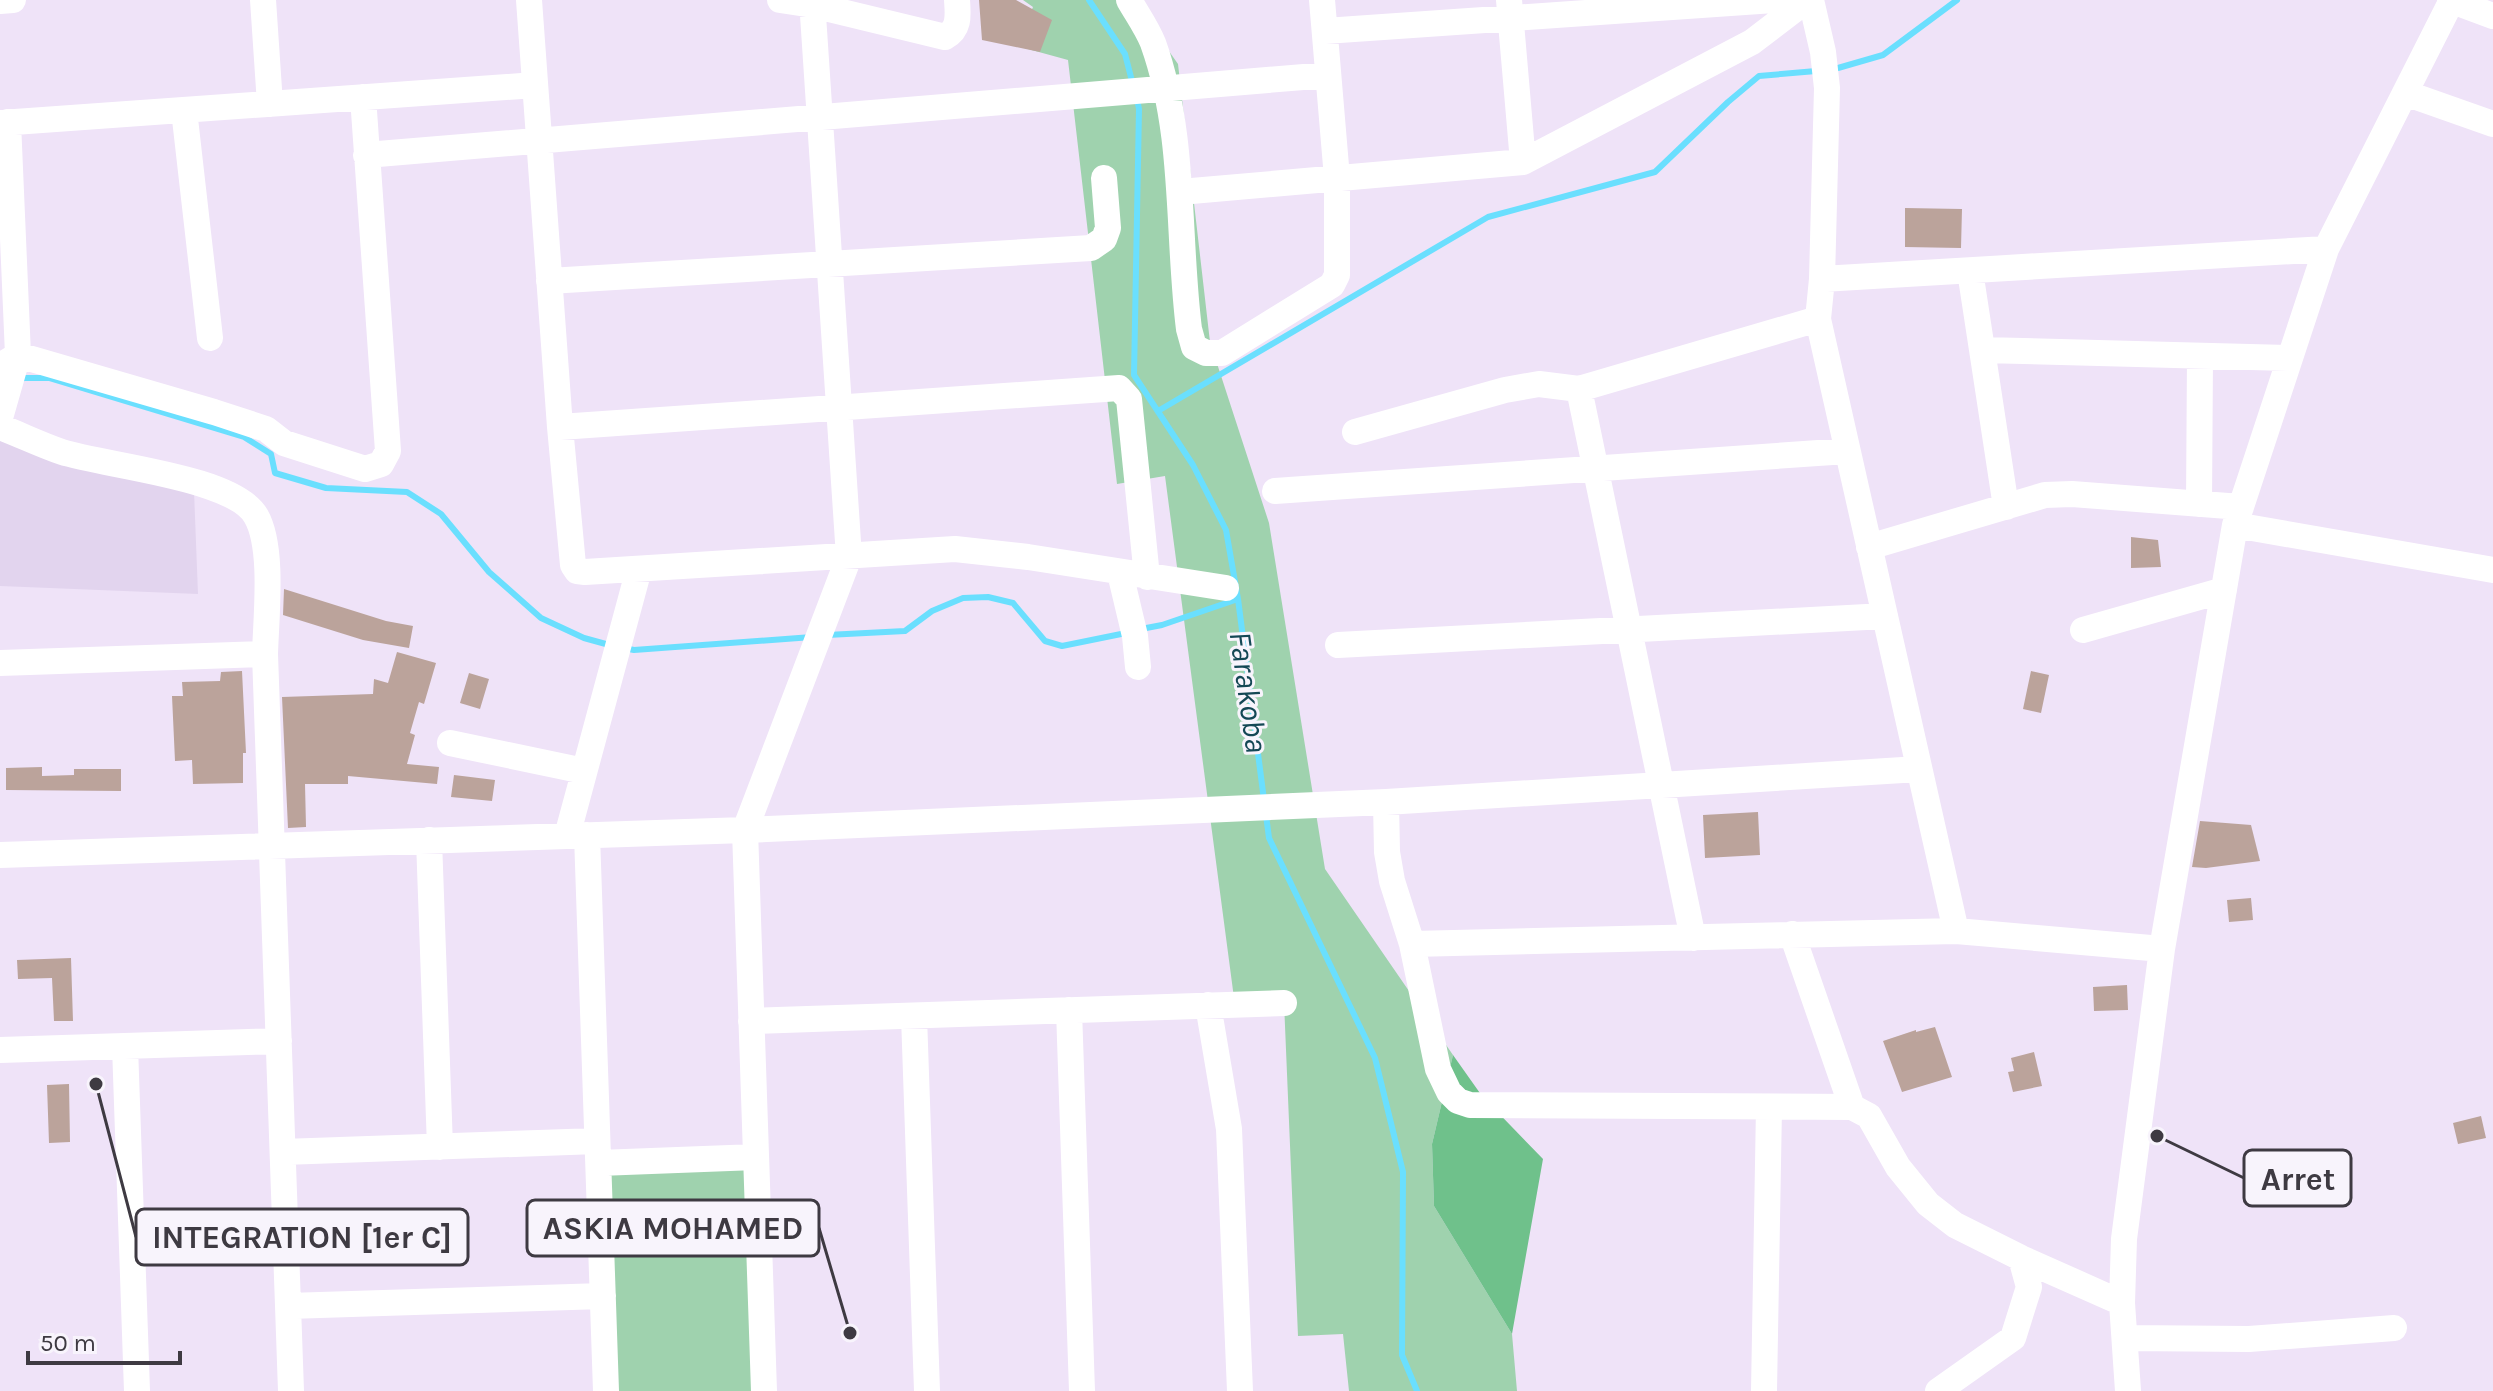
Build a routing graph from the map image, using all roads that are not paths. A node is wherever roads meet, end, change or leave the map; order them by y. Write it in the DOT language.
graph roads {
  1 [pos="13,0"];
  2 [pos="263,0"];
  3 [pos="529,0"];
  4 [pos="780,0"];
  5 [pos="957,0"];
  6 [pos="1129,0"];
  7 [pos="1322,0"];
  8 [pos="1774,0"];
  9 [pos="1809,0"];
  10 [pos="2451,0"];
  11 [pos="0,1"];
  12 [pos="812,3"];
  13 [pos="1510,9"];
  14 [pos="2493,16"];
  15 [pos="1325,31"];
  16 [pos="1328,75"];
  17 [pos="535,85"];
  18 [pos="1159,89"];
  19 [pos="2405,93"];
  20 [pos="363,97"];
  21 [pos="270,104"];
  22 [pos="184,110"];
  23 [pos="820,119"];
  24 [pos="4,122"];
  25 [pos="2493,124"];
  26 [pos="539,141"];
  27 [pos="366,155"];
  28 [pos="1523,162"];
  29 [pos="1104,178"];
  30 [pos="1337,178"];
  31 [pos="1180,192"];
  32 [pos="2326,249"];
  33 [pos="828,264"];
  34 [pos="1970,271"];
  35 [pos="1822,279"];
  36 [pos="549,281"];
  37 [pos="1818,319"];
  38 [pos="210,338"];
  39 [pos="1982,350"];
  40 [pos="2200,356"];
  41 [pos="2290,358"];
  42 [pos="7,383"];
  43 [pos="1579,389"];
  44 [pos="838,407"];
  45 [pos="0,427"];
  46 [pos="560,427"];
  47 [pos="1355,432"];
  48 [pos="1847,451"];
  49 [pos="1596,468"];
  50 [pos="1275,491"];
  51 [pos="2199,504"];
  52 [pos="2006,507"];
  53 [pos="2238,516"];
  54 [pos="1869,547"];
  55 [pos="849,557"];
  56 [pos="639,569"];
  57 [pos="2493,570"];
  58 [pos="1120,573"];
  59 [pos="1147,577"];
  60 [pos="1226,588"];
  61 [pos="2224,590"];
  62 [pos="1885,616"];
  63 [pos="1630,629"];
  64 [pos="2083,630"];
  65 [pos="1338,645"];
  66 [pos="265,654"];
  67 [pos="0,663"];
  68 [pos="1138,667"];
  69 [pos="450,743"];
  70 [pos="1919,769"];
  71 [pos="584,771"];
  72 [pos="1662,785"];
  73 [pos="1386,802"];
  74 [pos="745,830"];
  75 [pos="577,836"];
  76 [pos="429,840"];
  77 [pos="272,846"];
  78 [pos="0,855"];
  79 [pos="1956,931"];
  80 [pos="1792,934"];
  81 [pos="1693,938"];
  82 [pos="1412,944"];
  83 [pos="2162,949"];
  84 [pos="1284,1003"];
  85 [pos="1208,1005"];
  86 [pos="1069,1010"];
  87 [pos="914,1016"];
  88 [pos="751,1021"];
  89 [pos="279,1041"];
  90 [pos="125,1046"];
  91 [pos="0,1050"];
  92 [pos="1769,1107"];
  93 [pos="1852,1107"];
  94 [pos="440,1147"];
  95 [pos="283,1152"];
  96 [pos="598,1152"];
  97 [pos="756,1157"];
  98 [pos="2021,1258"];
  99 [pos="603,1296"];
  100 [pos="2122,1303"];
  101 [pos="288,1306"];
  102 [pos="2394,1328"];
  103 [pos="2125,1338"];
  104 [pos="137,1391"];
  105 [pos="291,1391"];
  106 [pos="606,1391"];
  107 [pos="764,1391"];
  108 [pos="927,1391"];
  109 [pos="1082,1391"];
  110 [pos="1240,1391"];
  111 [pos="1764,1391"];
  112 [pos="1938,1391"];
  113 [pos="2128,1391"];
  1 -- 11 [label="street"];
  2 -- 21 [label="street"];
  3 -- 17 [label="street"];
  4 -- 12 [label="street"];
  5 -- 12 [label="street"];
  6 -- 18 [label="street"];
  7 -- 15 [label="street"];
  8 -- 13 [label="street"];
  9 -- 28 [label="street"];
  9 -- 35 [label="street"];
  10 -- 14 [label="street"];
  10 -- 19 [label="street"];
  12 -- 23 [label="street"];
  13 -- 15 [label="street"];
  13 -- 28 [label="street"];
  15 -- 16 [label="street"];
  16 -- 18 [label="street"];
  16 -- 30 [label="street"];
  17 -- 20 [label="street"];
  17 -- 26 [label="street"];
  18 -- 23 [label="street"];
  18 -- 31 [label="street"];
  19 -- 25 [label="street"];
  19 -- 32 [label="street"];
  20 -- 21 [label="street"];
  20 -- 27 [label="street"];
  21 -- 22 [label="street"];
  22 -- 24 [label="street"];
  22 -- 38 [label="street"];
  23 -- 26 [label="street"];
  23 -- 33 [label="street"];
  24 -- 42 [label="street"];
  26 -- 27 [label="street"];
  26 -- 36 [label="street"];
  27 -- 42 [label="street"];
  28 -- 30 [label="street"];
  29 -- 33 [label="street"];
  30 -- 31 [label="street"];
  30 -- 31 [label="street"];
  32 -- 34 [label="street"];
  32 -- 41 [label="street"];
  33 -- 36 [label="street"];
  33 -- 44 [label="street"];
  34 -- 35 [label="street"];
  34 -- 39 [label="street"];
  35 -- 37 [label="street"];
  36 -- 46 [label="street"];
  37 -- 43 [label="street"];
  37 -- 48 [label="street"];
  39 -- 40 [label="street"];
  39 -- 52 [label="street"];
  40 -- 41 [label="street"];
  40 -- 51 [label="street"];
  41 -- 53 [label="street"];
  43 -- 47 [label="street"];
  43 -- 49 [label="street"];
  44 -- 46 [label="street"];
  44 -- 55 [label="street"];
  44 -- 59 [label="street"];
  45 -- 66 [label="street"];
  46 -- 56 [label="street"];
  48 -- 49 [label="street"];
  48 -- 54 [label="street"];
  49 -- 50 [label="street"];
  49 -- 63 [label="street"];
  51 -- 52 [label="street"];
  51 -- 53 [label="street"];
  52 -- 54 [label="street"];
  53 -- 57 [label="street"];
  53 -- 61 [label="street"];
  54 -- 62 [label="street"];
  55 -- 56 [label="street"];
  55 -- 58 [label="street"];
  55 -- 74 [label="street"];
  56 -- 71 [label="street"];
  58 -- 59 [label="street"];
  58 -- 68 [label="street"];
  59 -- 60 [label="street"];
  61 -- 64 [label="street"];
  61 -- 83 [label="street"];
  62 -- 63 [label="street"];
  62 -- 70 [label="street"];
  63 -- 65 [label="street"];
  63 -- 72 [label="street"];
  66 -- 67 [label="street"];
  66 -- 77 [label="street"];
  69 -- 71 [label="street"];
  70 -- 72 [label="street"];
  70 -- 79 [label="street"];
  71 -- 75 [label="street"];
  72 -- 73 [label="street"];
  72 -- 81 [label="street"];
  73 -- 74 [label="street"];
  73 -- 82 [label="street"];
  74 -- 75 [label="street"];
  74 -- 88 [label="street"];
  75 -- 76 [label="street"];
  75 -- 96 [label="street"];
  76 -- 77 [label="street"];
  76 -- 94 [label="street"];
  77 -- 78 [label="street"];
  77 -- 89 [label="street"];
  79 -- 80 [label="street"];
  79 -- 83 [label="street"];
  80 -- 81 [label="street"];
  80 -- 93 [label="street"];
  81 -- 82 [label="street"];
  82 -- 92 [label="street"];
  83 -- 100 [label="street"];
  84 -- 85 [label="street"];
  85 -- 86 [label="street"];
  85 -- 110 [label="street"];
  86 -- 87 [label="street"];
  86 -- 109 [label="street"];
  87 -- 88 [label="street"];
  87 -- 108 [label="street"];
  88 -- 97 [label="street"];
  89 -- 90 [label="street"];
  89 -- 95 [label="street"];
  90 -- 91 [label="street"];
  90 -- 104 [label="street"];
  92 -- 93 [label="street"];
  92 -- 111 [label="street"];
  93 -- 98 [label="street"];
  94 -- 95 [label="street"];
  94 -- 96 [label="street"];
  95 -- 101 [label="street"];
  96 -- 97 [label="street"];
  96 -- 99 [label="street"];
  97 -- 107 [label="street"];
  98 -- 100 [label="street"];
  98 -- 112 [label="street"];
  99 -- 101 [label="street"];
  99 -- 106 [label="street"];
  100 -- 103 [label="street"];
  101 -- 105 [label="street"];
  102 -- 103 [label="street"];
  103 -- 113 [label="street"];
}
